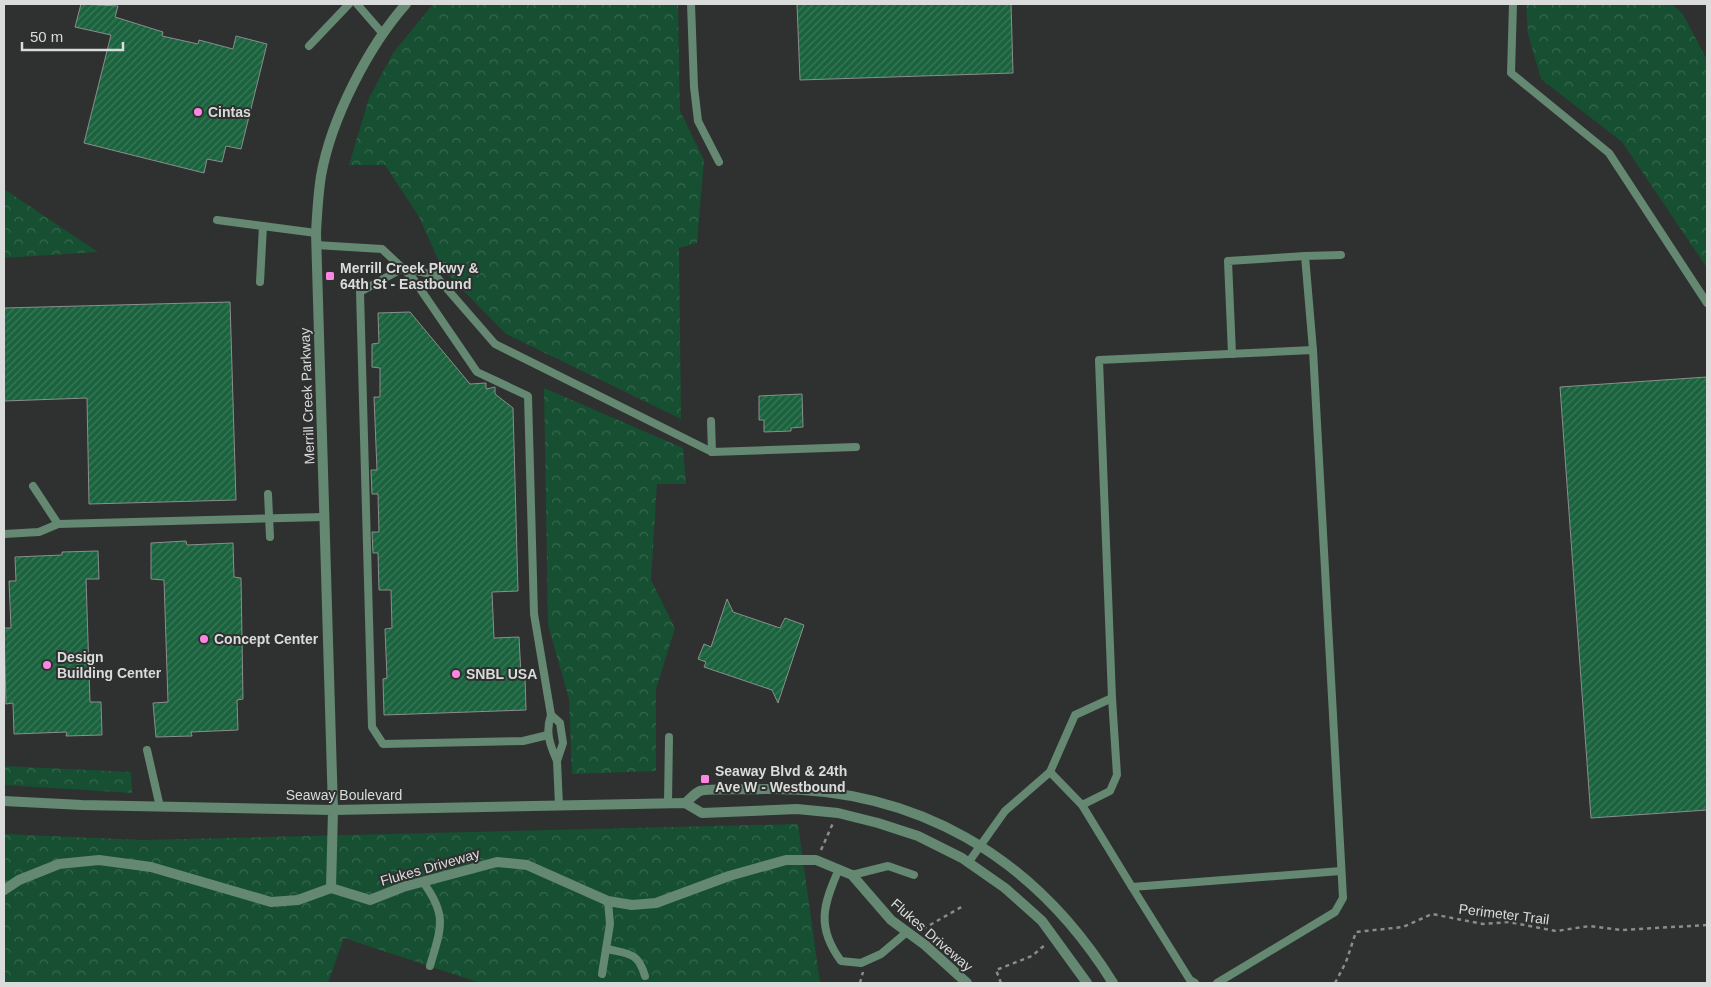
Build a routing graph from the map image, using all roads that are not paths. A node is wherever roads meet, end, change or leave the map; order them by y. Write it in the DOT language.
graph roads {
  1 [pos="349,4"];
  2 [pos="357,4"];
  3 [pos="406,4"];
  4 [pos="691,4"];
  5 [pos="1513,4"];
  6 [pos="383,34"];
  7 [pos="309,46"];
  8 [pos="719,162"];
  9 [pos="218,220"];
  10 [pos="264,226"];
  11 [pos="316,233"];
  12 [pos="316,245"];
  13 [pos="1341,255"];
  14 [pos="1305,256"];
  15 [pos="403,268"];
  16 [pos="260,282"];
  17 [pos="1707,303"];
  18 [pos="1313,350"];
  19 [pos="1232,354"];
  20 [pos="711,421"];
  21 [pos="856,446"];
  22 [pos="712,452"];
  23 [pos="33,486"];
  24 [pos="268,494"];
  25 [pos="324,517"];
  26 [pos="269,518"];
  27 [pos="58,524"];
  28 [pos="4,534"];
  29 [pos="270,537"];
  30 [pos="1112,698"];
  31 [pos="551,715"];
  32 [pos="548,735"];
  33 [pos="669,737"];
  34 [pos="147,750"];
  35 [pos="558,761"];
  36 [pos="1050,772"];
  37 [pos="4,800"];
  38 [pos="668,803"];
  39 [pos="685,803"];
  40 [pos="559,805"];
  41 [pos="1082,805"];
  42 [pos="160,807"];
  43 [pos="332,810"];
  44 [pos="980,845"];
  45 [pos="968,863"];
  46 [pos="839,869"];
  47 [pos="1341,871"];
  48 [pos="852,875"];
  49 [pos="914,875"];
  50 [pos="422,882"];
  51 [pos="1132,887"];
  52 [pos="331,888"];
  53 [pos="4,890"];
  54 [pos="608,901"];
  55 [pos="912,935"];
  56 [pos="607,949"];
  57 [pos="430,966"];
  58 [pos="602,974"];
  59 [pos="645,976"];
  60 [pos="967,983"];
  61 [pos="1087,983"];
  62 [pos="1113,983"];
  63 [pos="1195,983"];
  64 [pos="1217,983"];
  1 -- 7 [label="lane"];
  2 -- 6 [label="lane"];
  3 -- 6 [label="street, Merrill Creek Parkway"];
  4 -- 8 [label="lane"];
  5 -- 17 [label="lane"];
  6 -- 11 [label="street, Merrill Creek Parkway"];
  9 -- 10 [label="lane"];
  10 -- 11 [label="lane"];
  10 -- 16 [label="lane"];
  11 -- 12 [label="street, Merrill Creek Parkway"];
  12 -- 15 [label="lane"];
  12 -- 25 [label="street, Merrill Creek Parkway"];
  13 -- 14 [label="lane"];
  14 -- 18 [label="lane"];
  14 -- 19 [label="lane"];
  15 -- 22 [label="lane"];
  15 -- 31 [label="lane"];
  15 -- 32 [label="lane"];
  18 -- 19 [label="lane"];
  18 -- 47 [label="lane"];
  19 -- 30 [label="lane"];
  20 -- 22 [label="lane"];
  21 -- 22 [label="lane"];
  23 -- 27 [label="lane"];
  24 -- 26 [label="lane"];
  25 -- 26 [label="lane"];
  25 -- 43 [label="street, Merrill Creek Parkway"];
  26 -- 27 [label="lane"];
  26 -- 29 [label="lane"];
  27 -- 28 [label="lane"];
  30 -- 36 [label="lane"];
  30 -- 41 [label="lane"];
  31 -- 32 [label="lane"];
  31 -- 35 [label="lane"];
  32 -- 35 [label="lane"];
  33 -- 38 [label="lane"];
  34 -- 42 [label="lane"];
  35 -- 40 [label="lane"];
  36 -- 41 [label="lane"];
  36 -- 44 [label="lane"];
  37 -- 42 [label="street, Seaway Boulevard"];
  38 -- 39 [label="street, Seaway Boulevard"];
  38 -- 40 [label="street, Seaway Boulevard"];
  39 -- 44 [label="street"];
  39 -- 45 [label="street, Seaway Boulevard"];
  40 -- 43 [label="street, Seaway Boulevard"];
  41 -- 51 [label="lane"];
  42 -- 43 [label="street, Seaway Boulevard"];
  43 -- 52 [label="street, Merrill Creek Parkway"];
  44 -- 45 [label="lane"];
  44 -- 62 [label="street"];
  45 -- 61 [label="street, Seaway Boulevard"];
  46 -- 48 [label="street, Flukes Driveway"];
  46 -- 54 [label="street, Flukes Driveway"];
  46 -- 55 [label="lane"];
  47 -- 51 [label="lane"];
  47 -- 64 [label="lane"];
  48 -- 49 [label="lane"];
  48 -- 55 [label="street, Flukes Driveway"];
  50 -- 52 [label="street, Flukes Driveway"];
  50 -- 54 [label="street, Flukes Driveway"];
  50 -- 57 [label="lane"];
  51 -- 63 [label="lane"];
  52 -- 53 [label="street"];
  54 -- 56 [label="lane"];
  55 -- 60 [label="street, Flukes Driveway"];
  56 -- 58 [label="lane"];
  56 -- 59 [label="lane"];
}
